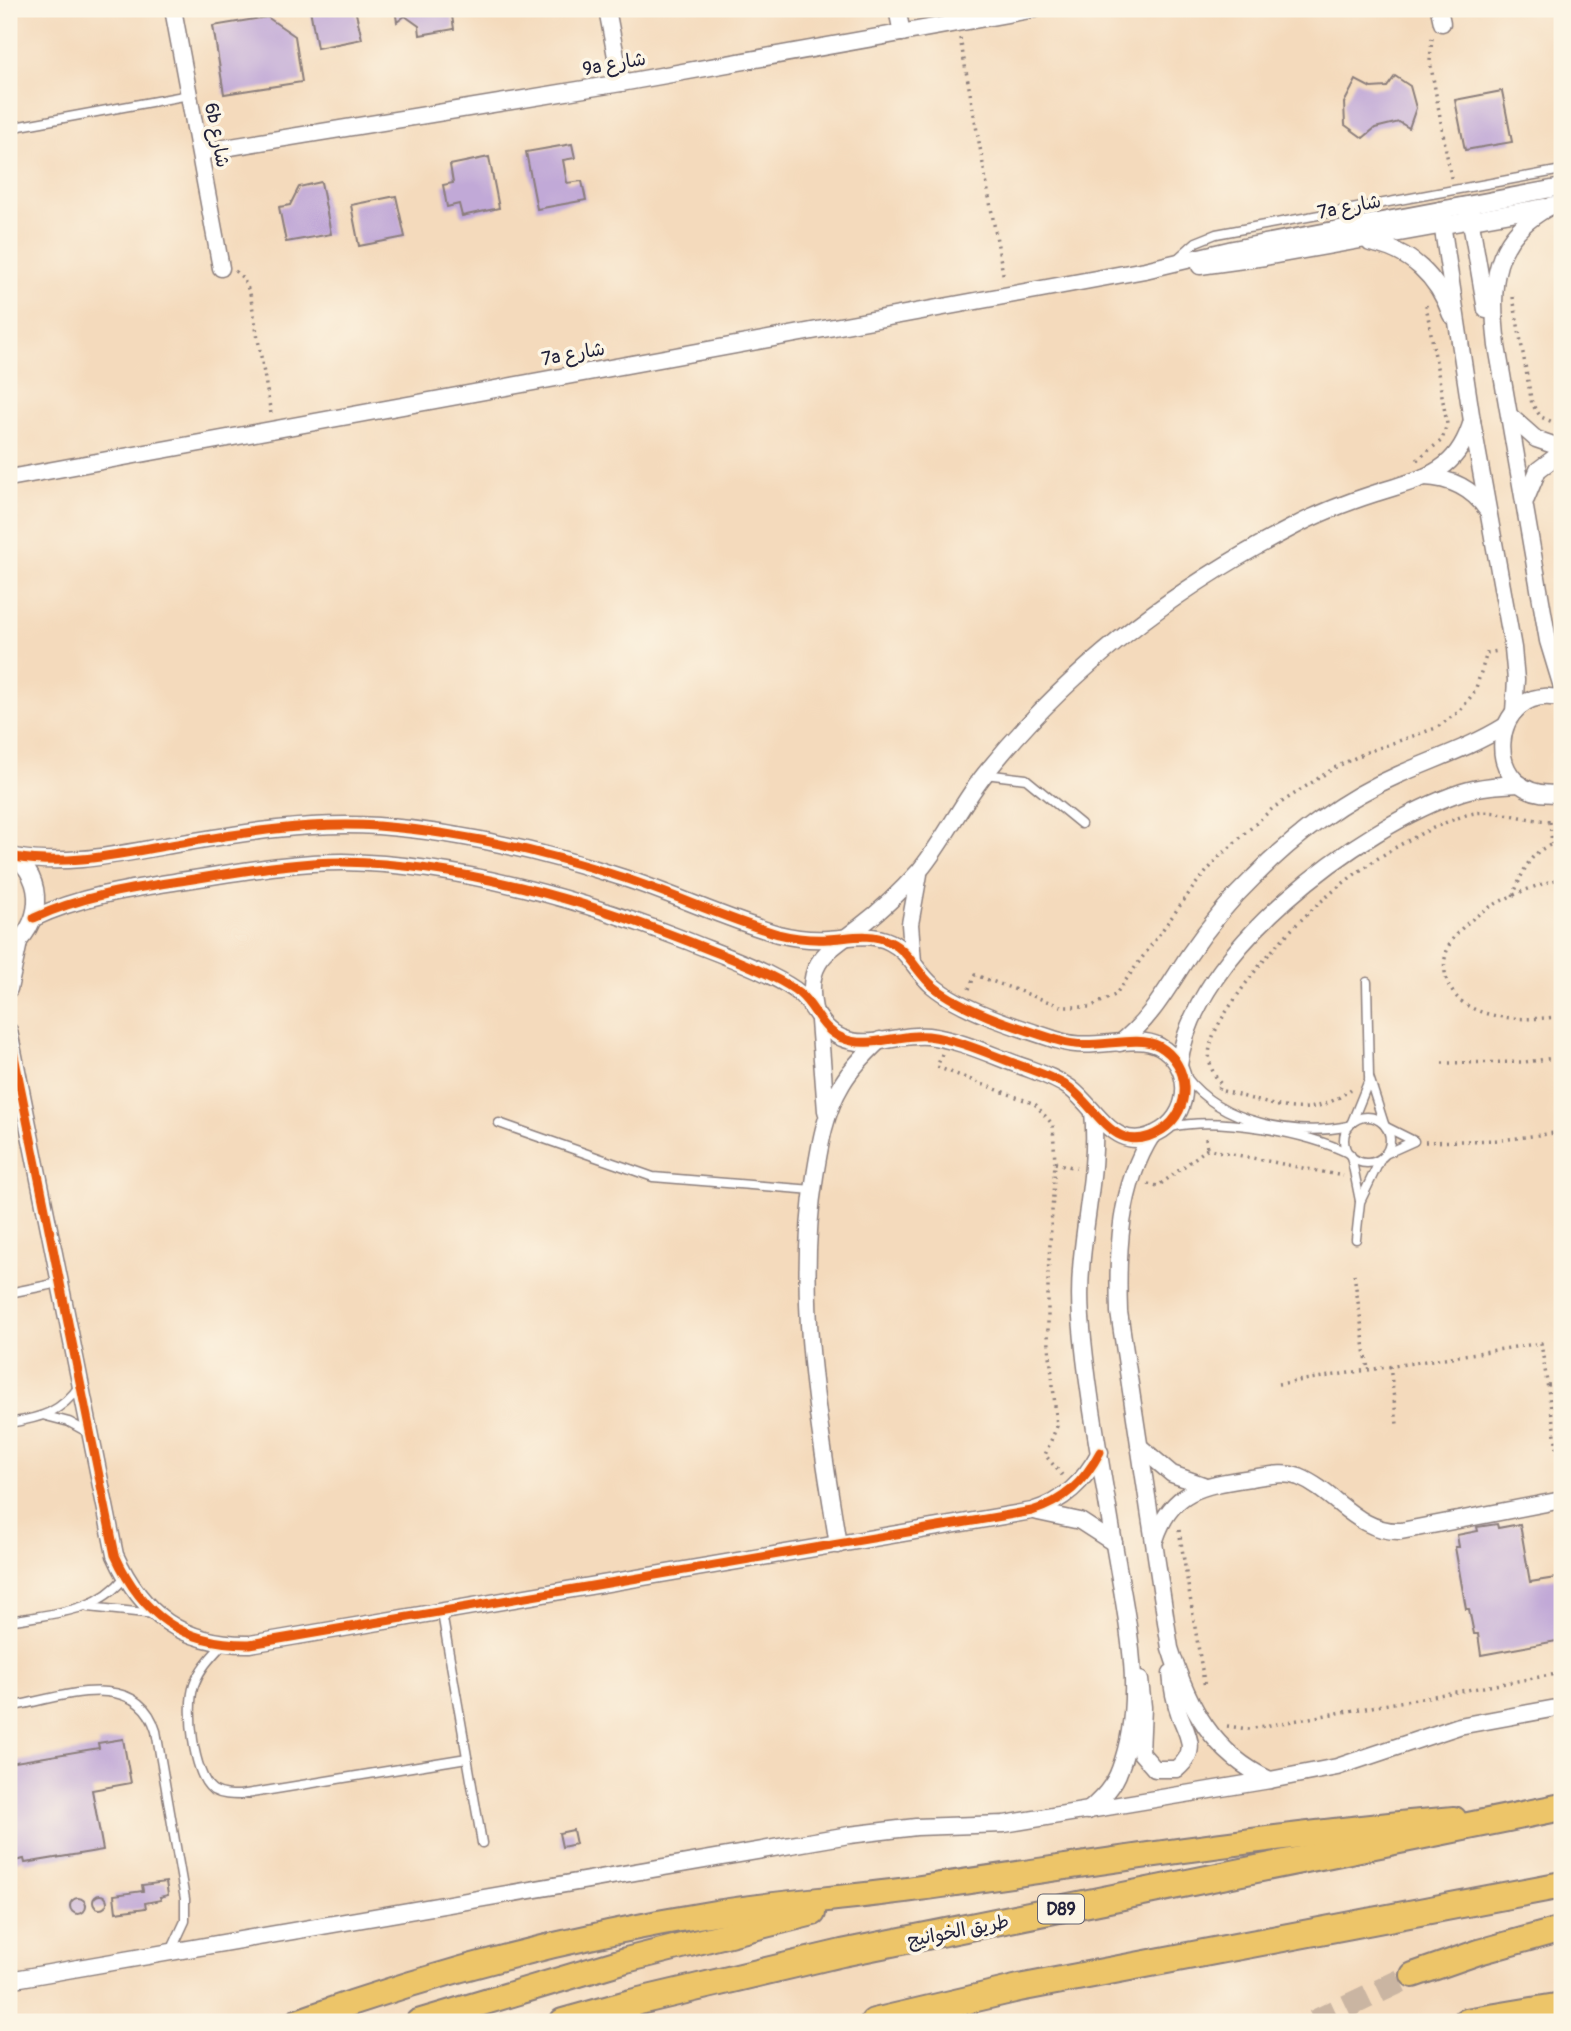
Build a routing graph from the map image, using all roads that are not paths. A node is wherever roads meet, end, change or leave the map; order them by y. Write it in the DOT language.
graph roads {
  1 [pos="173,9"];
  2 [pos="607,9"];
  3 [pos="897,9"];
  4 [pos="1035,9"];
  5 [pos="902,33"];
  6 [pos="621,83"];
  7 [pos="189,95"];
  8 [pos="9,128"];
  9 [pos="200,152"];
  10 [pos="1562,170"];
  11 [pos="1562,187"];
  12 [pos="1558,204"];
  13 [pos="1469,213"];
  14 [pos="1442,218"];
  15 [pos="1357,241"];
  16 [pos="1174,262"];
  17 [pos="221,268"];
  18 [pos="1145,270"];
  19 [pos="1497,346"];
  20 [pos="1461,347"];
  21 [pos="1510,416"];
  22 [pos="1472,421"];
  23 [pos="1562,450"];
  24 [pos="9,478"];
  25 [pos="1421,478"];
  26 [pos="1525,505"];
  27 [pos="1488,511"];
  28 [pos="1562,687"];
  29 [pos="1562,699"];
  30 [pos="1514,712"];
  31 [pos="1505,726"];
  32 [pos="985,774"];
  33 [pos="1520,784"];
  34 [pos="1562,793"];
  35 [pos="1081,824"];
  36 [pos="12,855"];
  37 [pos="922,868"];
  38 [pos="34,918"];
  39 [pos="844,938"];
  40 [pos="14,946"];
  41 [pos="914,963"];
  42 [pos="1367,982"];
  43 [pos="9,989"];
  44 [pos="817,1015"];
  45 [pos="9,1031"];
  46 [pos="880,1040"];
  47 [pos="1119,1044"];
  48 [pos="11,1050"];
  49 [pos="1180,1069"];
  50 [pos="1369,1077"];
  51 [pos="1093,1112"];
  52 [pos="825,1121"];
  53 [pos="499,1123"];
  54 [pos="1351,1124"];
  55 [pos="1385,1126"];
  56 [pos="1274,1128"];
  57 [pos="1158,1132"];
  58 [pos="1350,1155"];
  59 [pos="1383,1155"];
  60 [pos="813,1190"];
  61 [pos="1360,1202"];
  62 [pos="1356,1239"];
  63 [pos="59,1283"];
  64 [pos="9,1293"];
  65 [pos="80,1385"];
  66 [pos="46,1416"];
  67 [pos="9,1423"];
  68 [pos="89,1433"];
  69 [pos="1139,1446"];
  70 [pos="1100,1452"];
  71 [pos="1203,1485"];
  72 [pos="1562,1500"];
  73 [pos="1032,1511"];
  74 [pos="1154,1542"];
  75 [pos="1114,1543"];
  76 [pos="838,1545"];
  77 [pos="125,1577"];
  78 [pos="88,1607"];
  79 [pos="442,1613"];
  80 [pos="155,1614"];
  81 [pos="10,1619"];
  82 [pos="223,1644"];
  83 [pos="1170,1648"];
  84 [pos="1132,1654"];
  85 [pos="9,1707"];
  86 [pos="1562,1707"];
  87 [pos="467,1758"];
  88 [pos="1270,1780"];
  89 [pos="1562,1807"];
  90 [pos="1088,1811"];
  91 [pos="1532,1813"];
  92 [pos="482,1843"];
  93 [pos="1562,1885"];
  94 [pos="916,1889"];
  95 [pos="1562,1929"];
  96 [pos="171,1950"];
  97 [pos="1413,1975"];
  98 [pos="9,1980"];
  99 [pos="1562,2006"];
  100 [pos="298,2022"];
  101 [pos="418,2022"];
  102 [pos="563,2022"];
  103 [pos="874,2022"];
  104 [pos="1466,2022"];
  1 -- 7 [label="street, 6b شارع"];
  2 -- 6 [label="street"];
  3 -- 5 [label="street"];
  4 -- 5 [label="street, 9a شارع"];
  5 -- 6 [label="street, 9a شارع"];
  6 -- 9 [label="street, 9a شارع"];
  7 -- 8 [label="lane"];
  7 -- 9 [label="street, 6b شارع"];
  9 -- 17 [label="street, 6b شارع"];
  10 -- 16 [label="lane"];
  11 -- 13 [label="street, 7a شارع"];
  12 -- 13 [label="street, 7a شارع"];
  12 -- 19 [label="street"];
  13 -- 14 [label="street, 7a شارع"];
  13 -- 19 [label="street"];
  14 -- 15 [label="street, 7a شارع"];
  14 -- 16 [label="street, 7a شارع"];
  14 -- 20 [label="street"];
  15 -- 18 [label="street, 7a شارع"];
  15 -- 20 [label="street"];
  16 -- 18 [label="street, 7a شارع"];
  18 -- 24 [label="street, 7a شارع"];
  19 -- 21 [label="street"];
  20 -- 22 [label="street"];
  21 -- 23 [label="street"];
  21 -- 26 [label="street"];
  22 -- 25 [label="street"];
  22 -- 27 [label="street"];
  23 -- 26 [label="street"];
  25 -- 27 [label="street"];
  25 -- 32 [label="street"];
  26 -- 28 [label="street"];
  27 -- 30 [label="street"];
  29 -- 30 [label="street"];
  30 -- 31 [label="street"];
  31 -- 33 [label="street"];
  31 -- 47 [label="street"];
  32 -- 35 [label="lane"];
  32 -- 37 [label="street"];
  33 -- 34 [label="street"];
  33 -- 49 [label="street"];
  36 -- 38 [label="street"];
  36 -- 39 [label="street"];
  37 -- 39 [label="street"];
  37 -- 41 [label="street"];
  38 -- 40 [label="street"];
  38 -- 44 [label="street"];
  39 -- 41 [label="street"];
  39 -- 44 [label="street"];
  40 -- 43 [label="street"];
  41 -- 47 [label="street"];
  42 -- 50 [label="lane"];
  44 -- 46 [label="street"];
  44 -- 52 [label="street"];
  45 -- 48 [label="street"];
  46 -- 51 [label="street"];
  46 -- 52 [label="street"];
  47 -- 49 [label="street"];
  48 -- 63 [label="street"];
  49 -- 56 [label="lane"];
  49 -- 57 [label="street"];
  50 -- 54 [label="lane"];
  50 -- 55 [label="lane"];
  51 -- 57 [label="street"];
  51 -- 70 [label="street"];
  52 -- 60 [label="street"];
  53 -- 60 [label="lane"];
  54 -- 55 [label="lane"];
  54 -- 56 [label="lane"];
  54 -- 58 [label="lane"];
  55 -- 59 [label="lane"];
  55 -- 59 [label="lane"];
  56 -- 57 [label="lane"];
  56 -- 58 [label="lane"];
  57 -- 69 [label="street"];
  58 -- 59 [label="lane"];
  58 -- 61 [label="lane"];
  59 -- 61 [label="lane"];
  60 -- 76 [label="street"];
  61 -- 62 [label="lane"];
  63 -- 64 [label="lane"];
  63 -- 65 [label="street"];
  65 -- 66 [label="lane"];
  65 -- 68 [label="street"];
  66 -- 67 [label="lane"];
  66 -- 68 [label="lane"];
  68 -- 77 [label="street"];
  69 -- 71 [label="street"];
  69 -- 74 [label="street"];
  70 -- 73 [label="street"];
  70 -- 75 [label="street"];
  71 -- 72 [label="street"];
  71 -- 74 [label="street"];
  73 -- 75 [label="street"];
  73 -- 76 [label="street"];
  74 -- 83 [label="street"];
  75 -- 84 [label="street"];
  76 -- 79 [label="street"];
  77 -- 78 [label="lane"];
  77 -- 80 [label="street"];
  78 -- 80 [label="lane"];
  78 -- 81 [label="lane"];
  79 -- 82 [label="street"];
  79 -- 87 [label="lane"];
  80 -- 82 [label="street"];
  82 -- 87 [label="lane"];
  83 -- 84 [label="street"];
  83 -- 88 [label="street"];
  84 -- 90 [label="street"];
  85 -- 96 [label="lane"];
  86 -- 88 [label="street"];
  87 -- 92 [label="lane"];
  88 -- 90 [label="street"];
  89 -- 91 [label="highway, طريق الخوانيج / D89"];
  90 -- 96 [label="street"];
  91 -- 94 [label="main road"];
  91 -- 102 [label="highway, طريق الخوانيج / D89"];
  93 -- 103 [label="highway"];
  94 -- 100 [label="main road"];
  94 -- 101 [label="main road"];
  95 -- 97 [label="main road"];
  96 -- 98 [label="street"];
  99 -- 104 [label="highway"];
}
